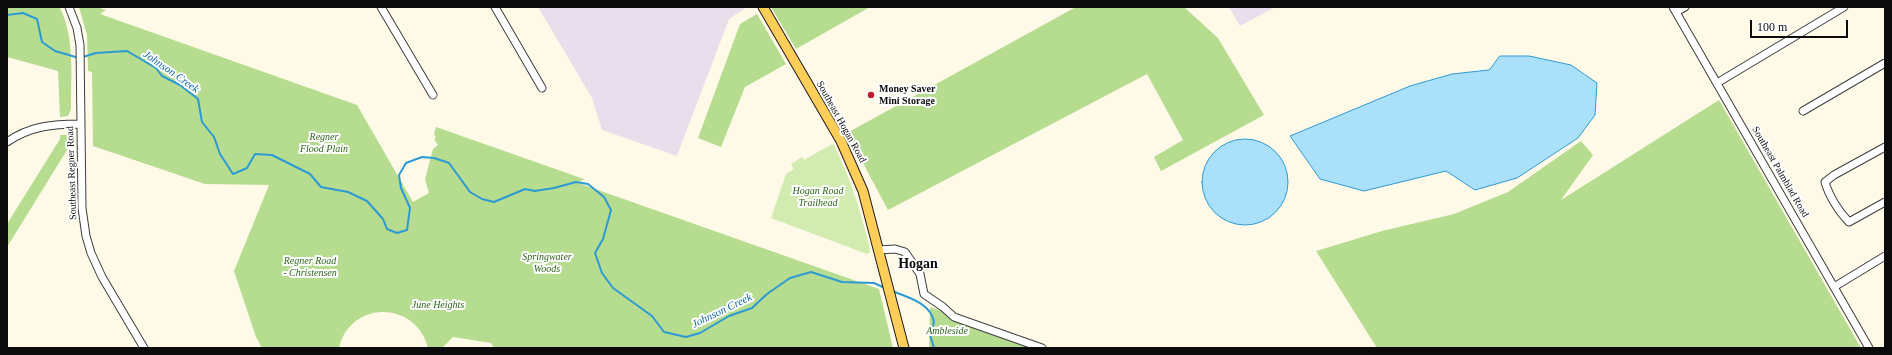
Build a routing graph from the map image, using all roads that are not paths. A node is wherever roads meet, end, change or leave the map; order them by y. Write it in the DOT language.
graph roads {
  1 [pos="69,7"];
  2 [pos="381,7"];
  3 [pos="495,7"];
  4 [pos="763,7"];
  5 [pos="1685,7"];
  6 [pos="1844,7"];
  7 [pos="1675,10"];
  8 [pos="1885,63"];
  9 [pos="1717,83"];
  10 [pos="542,88"];
  11 [pos="433,95"];
  12 [pos="1803,111"];
  13 [pos="80,124"];
  14 [pos="7,142"];
  15 [pos="1885,147"];
  16 [pos="1885,202"];
  17 [pos="878,250"];
  18 [pos="1885,256"];
  19 [pos="1834,287"];
  20 [pos="144,348"];
  21 [pos="904,348"];
  22 [pos="1042,348"];
  23 [pos="1869,348"];
  1 -- 13 [label="street, Southeast Regner Road"];
  2 -- 11 [label="street"];
  3 -- 10 [label="street"];
  4 -- 17 [label="main road, Southeast Hogan Road"];
  5 -- 7 [label="street"];
  6 -- 9 [label="street"];
  7 -- 9 [label="street, Southeast Palmblad Road"];
  8 -- 12 [label="street"];
  9 -- 19 [label="street, Southeast Palmblad Road"];
  13 -- 14 [label="street"];
  13 -- 20 [label="street, Southeast Regner Road"];
  15 -- 16 [label="street"];
  17 -- 21 [label="main road, Southeast Hogan Road"];
  17 -- 22 [label="street"];
  18 -- 19 [label="street"];
  19 -- 23 [label="street, Southeast Palmblad Road"];
}
